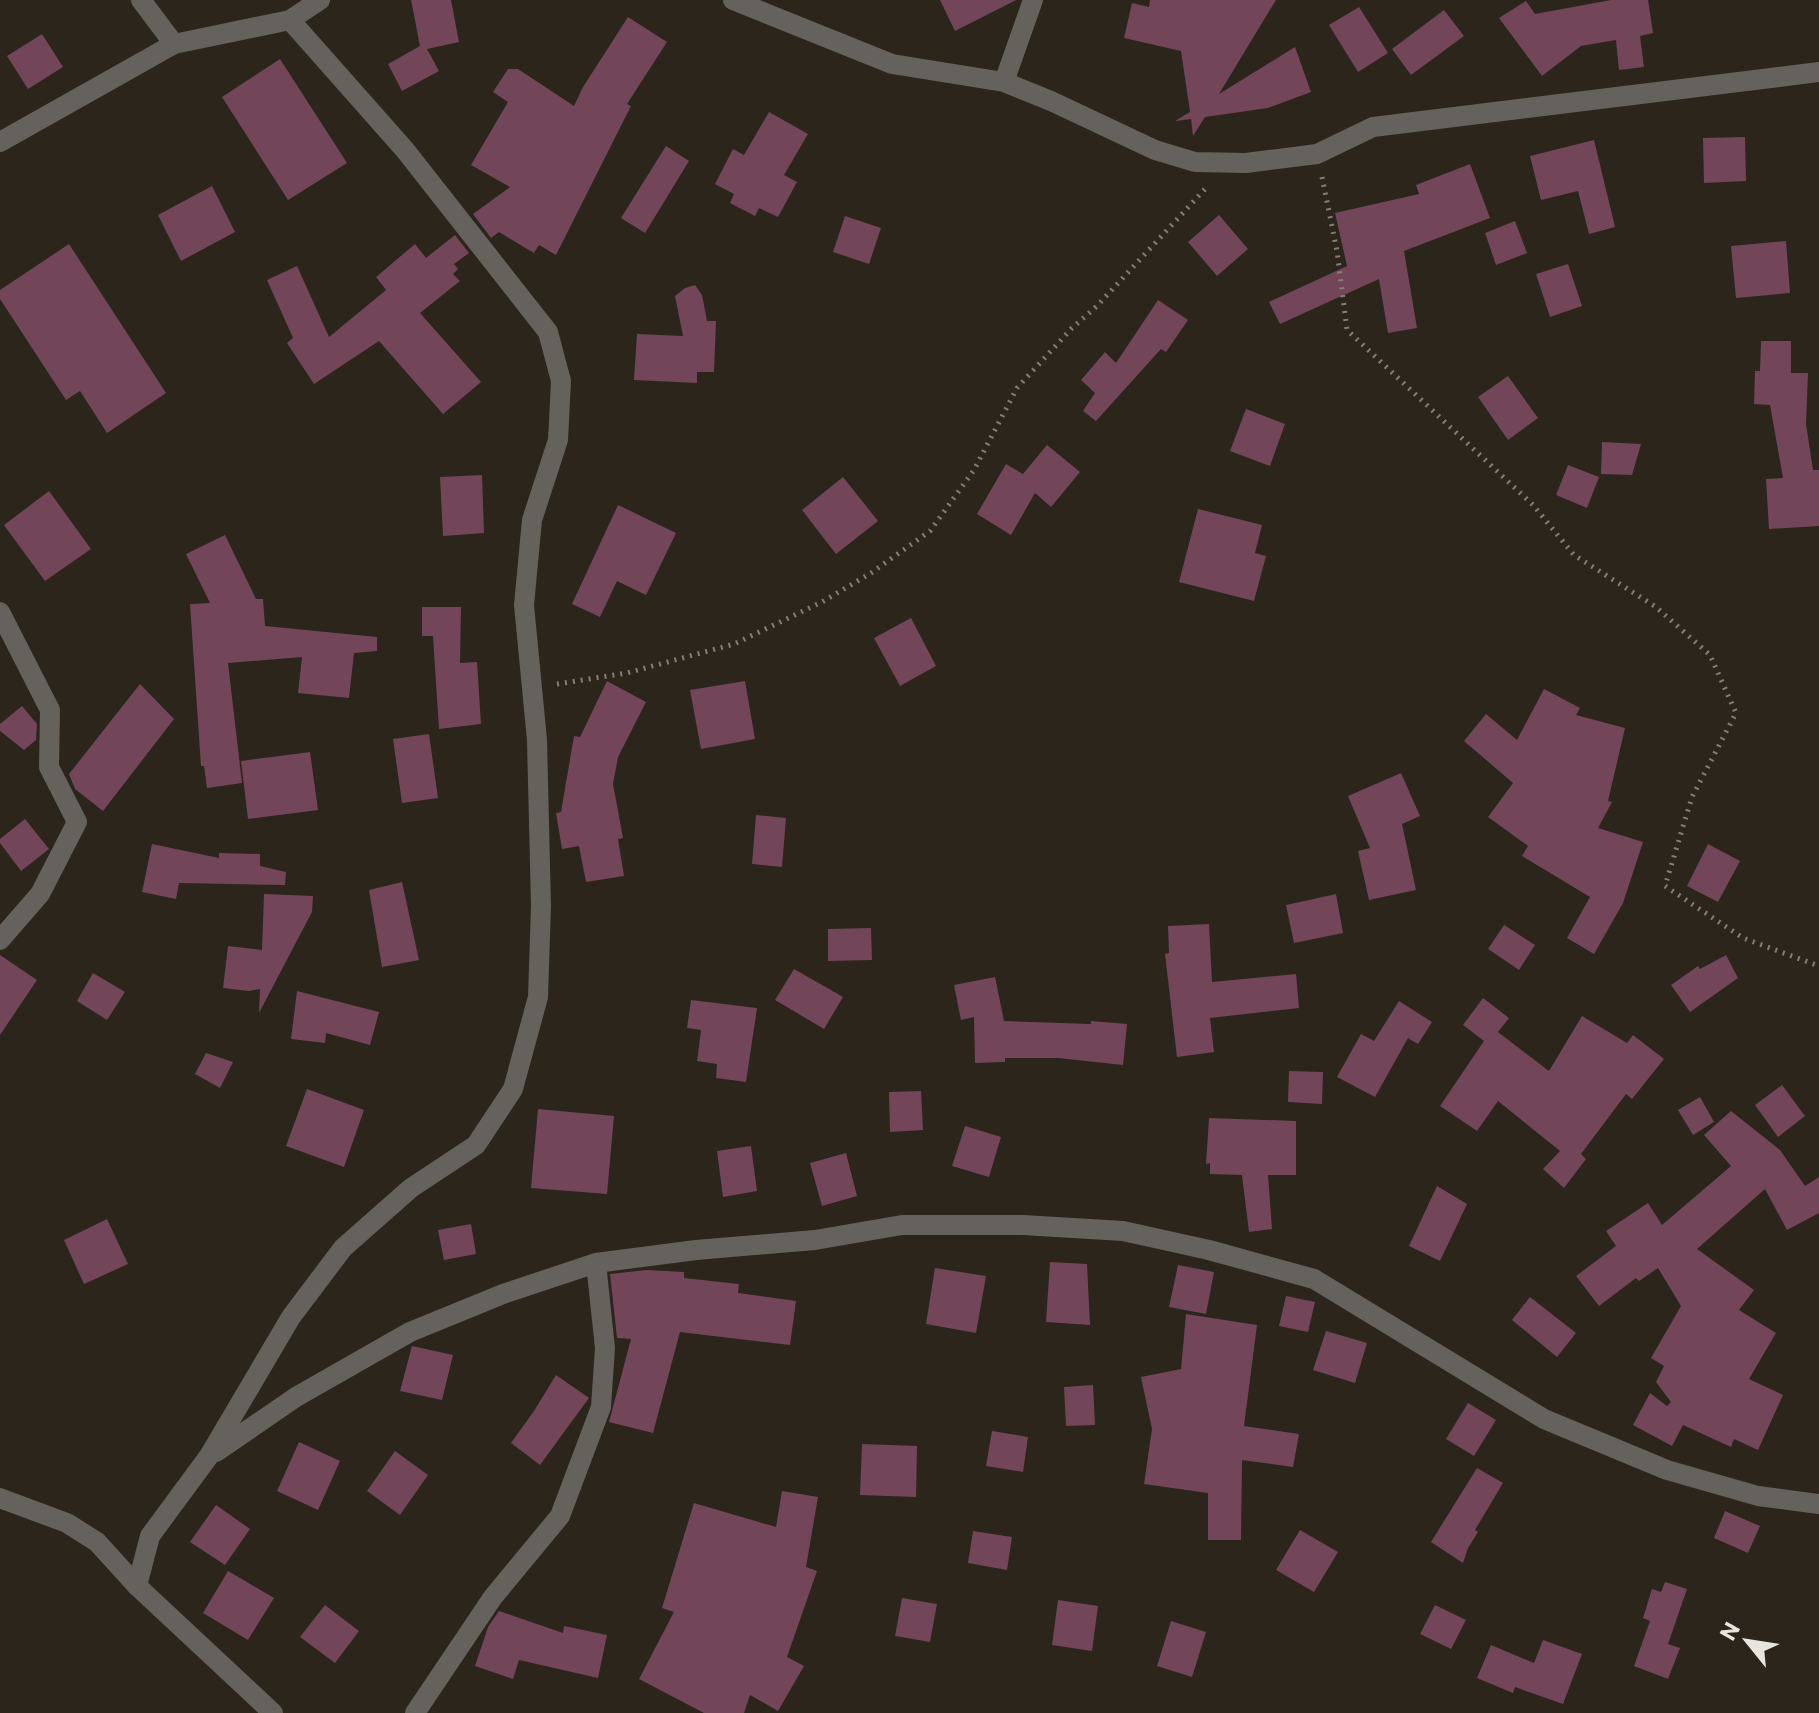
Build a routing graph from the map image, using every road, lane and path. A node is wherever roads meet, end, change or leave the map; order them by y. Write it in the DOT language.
graph roads {
  1 [pos="141,0"];
  2 [pos="320,0"];
  3 [pos="733,0"];
  4 [pos="1033,0"];
  5 [pos="290,20"];
  6 [pos="174,44"];
  7 [pos="1819,72"];
  8 [pos="1004,82"];
  9 [pos="0,142"];
  10 [pos="1317,154"];
  11 [pos="1206,188"];
  12 [pos="0,612"];
  13 [pos="532,684"];
  14 [pos="0,940"];
  15 [pos="1819,966"];
  16 [pos="596,1263"];
  17 [pos="209,1456"];
  18 [pos="0,1498"];
  19 [pos="1819,1504"];
  20 [pos="137,1586"];
  21 [pos="273,1713"];
  22 [pos="415,1713"];
  1 -- 6 [label="street"];
  2 -- 5 [label="street"];
  3 -- 8 [label="street"];
  4 -- 8 [label="street"];
  5 -- 6 [label="street"];
  5 -- 13 [label="street"];
  6 -- 9 [label="street"];
  7 -- 10 [label="street"];
  8 -- 10 [label="street"];
  10 -- 15 [label="path"];
  11 -- 13 [label="path"];
  12 -- 14 [label="street"];
  13 -- 17 [label="street"];
  16 -- 17 [label="street"];
  16 -- 19 [label="street"];
  16 -- 22 [label="street"];
  17 -- 20 [label="street"];
  18 -- 20 [label="street"];
  20 -- 21 [label="street"];
}
